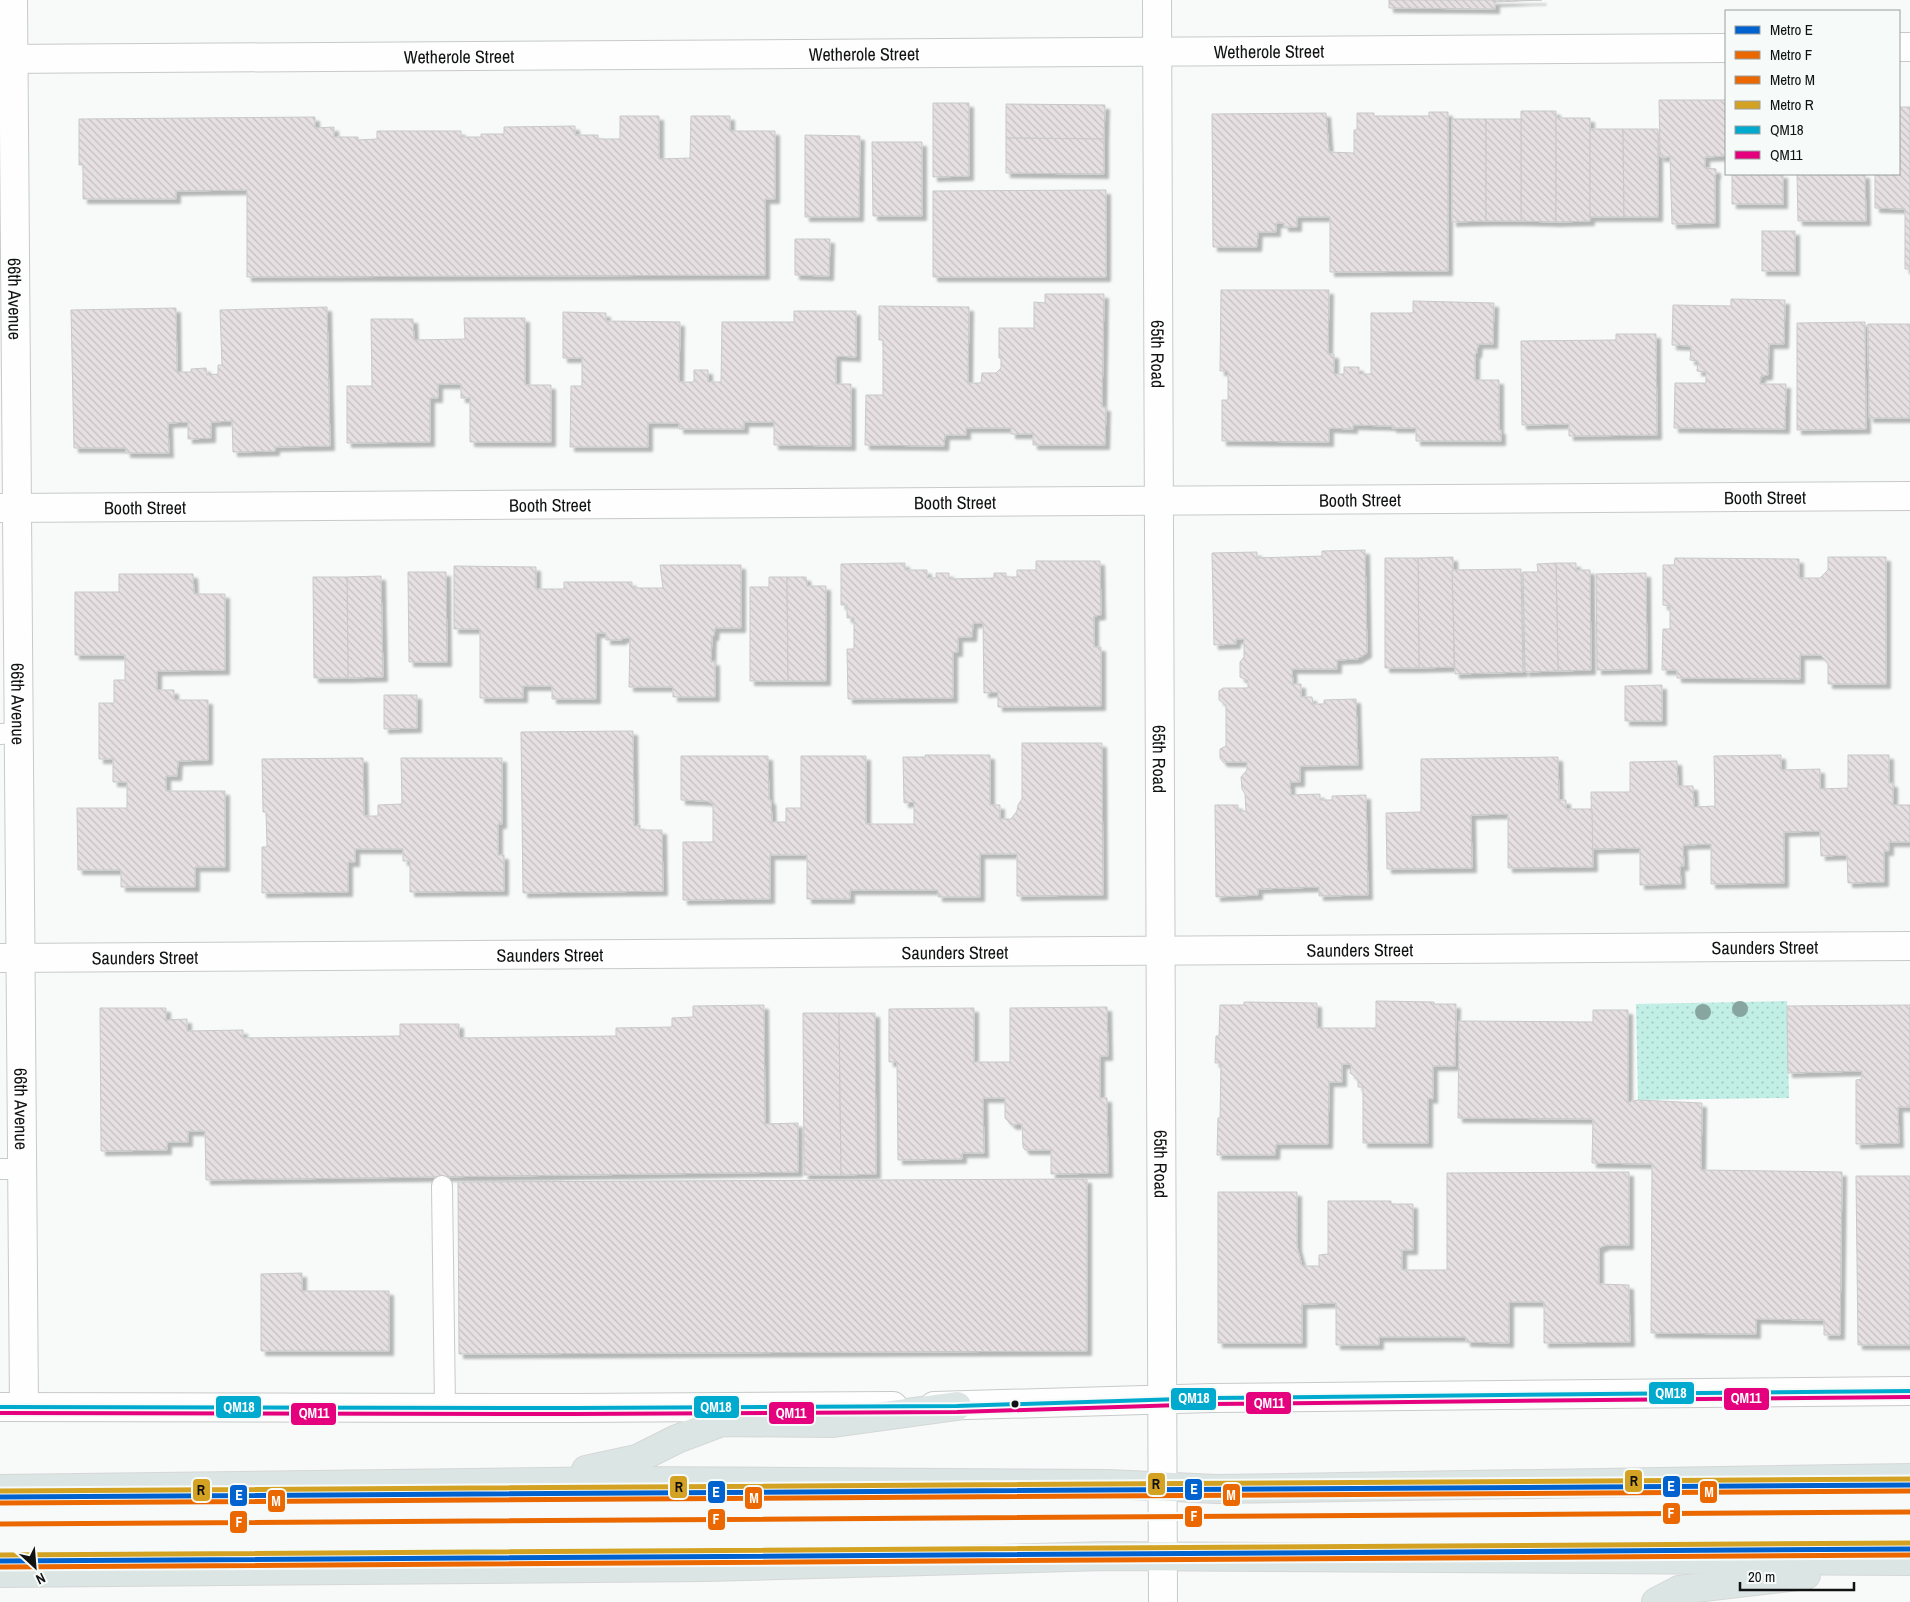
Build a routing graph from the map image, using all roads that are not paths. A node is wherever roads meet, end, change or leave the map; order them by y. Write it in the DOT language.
graph roads {
  1 [pos="13,0"];
  2 [pos="1157,0"];
  3 [pos="1725,48"];
  4 [pos="1156,51"];
  5 [pos="7,59"];
  6 [pos="8,285"];
  7 [pos="1910,496"];
  8 [pos="1159,501"];
  9 [pos="8,508"];
  10 [pos="9,734"];
  11 [pos="1910,946"];
  12 [pos="1161,950"];
  13 [pos="10,958"];
  14 [pos="11,1169"];
  15 [pos="442,1186"];
  16 [pos="1910,1391"];
  17 [pos="1161,1401"];
  18 [pos="958,1406"];
  19 [pos="12,1407"];
  20 [pos="445,1407"];
  21 [pos="1910,1478"];
  22 [pos="522,1483"];
  23 [pos="0,1488"];
  24 [pos="1163,1488"];
  25 [pos="1163,1557"];
  26 [pos="1910,1562"];
  27 [pos="0,1573"];
  28 [pos="1163,1602"];
  29 [pos="1656,1602"];
  1 -- 5 [label="street, 66th Avenue"];
  2 -- 4 [label="street, 65th Road"];
  3 -- 4 [label="street, Wetherole Street"];
  4 -- 5 [label="street, Wetherole Street"];
  4 -- 8 [label="street, 65th Road"];
  5 -- 6 [label="street, 66th Avenue"];
  6 -- 9 [label="street, 66th Avenue"];
  7 -- 8 [label="street, Booth Street"];
  8 -- 9 [label="street, Booth Street"];
  8 -- 12 [label="street, 65th Road"];
  9 -- 10 [label="street, 66th Avenue"];
  10 -- 13 [label="street, 66th Avenue"];
  11 -- 12 [label="street, Saunders Street"];
  12 -- 13 [label="street, Saunders Street"];
  12 -- 17 [label="street, 65th Road"];
  13 -- 14 [label="street, 66th Avenue"];
  14 -- 19 [label="street, 66th Avenue"];
  15 -- 20 [label="lane"];
  16 -- 17 [label="street"];
  17 -- 18 [label="street"];
  17 -- 24 [label="street, 65th Road"];
  18 -- 20 [label="street"];
  18 -- 22 [label="main road"];
  19 -- 20 [label="street"];
  21 -- 24 [label="main road"];
  22 -- 23 [label="main road"];
  22 -- 24 [label="main road"];
  24 -- 25 [label="street, 65th Road"];
  25 -- 26 [label="main road"];
  25 -- 27 [label="main road"];
  25 -- 28 [label="street, 65th Road"];
  26 -- 29 [label="main road"];
}
